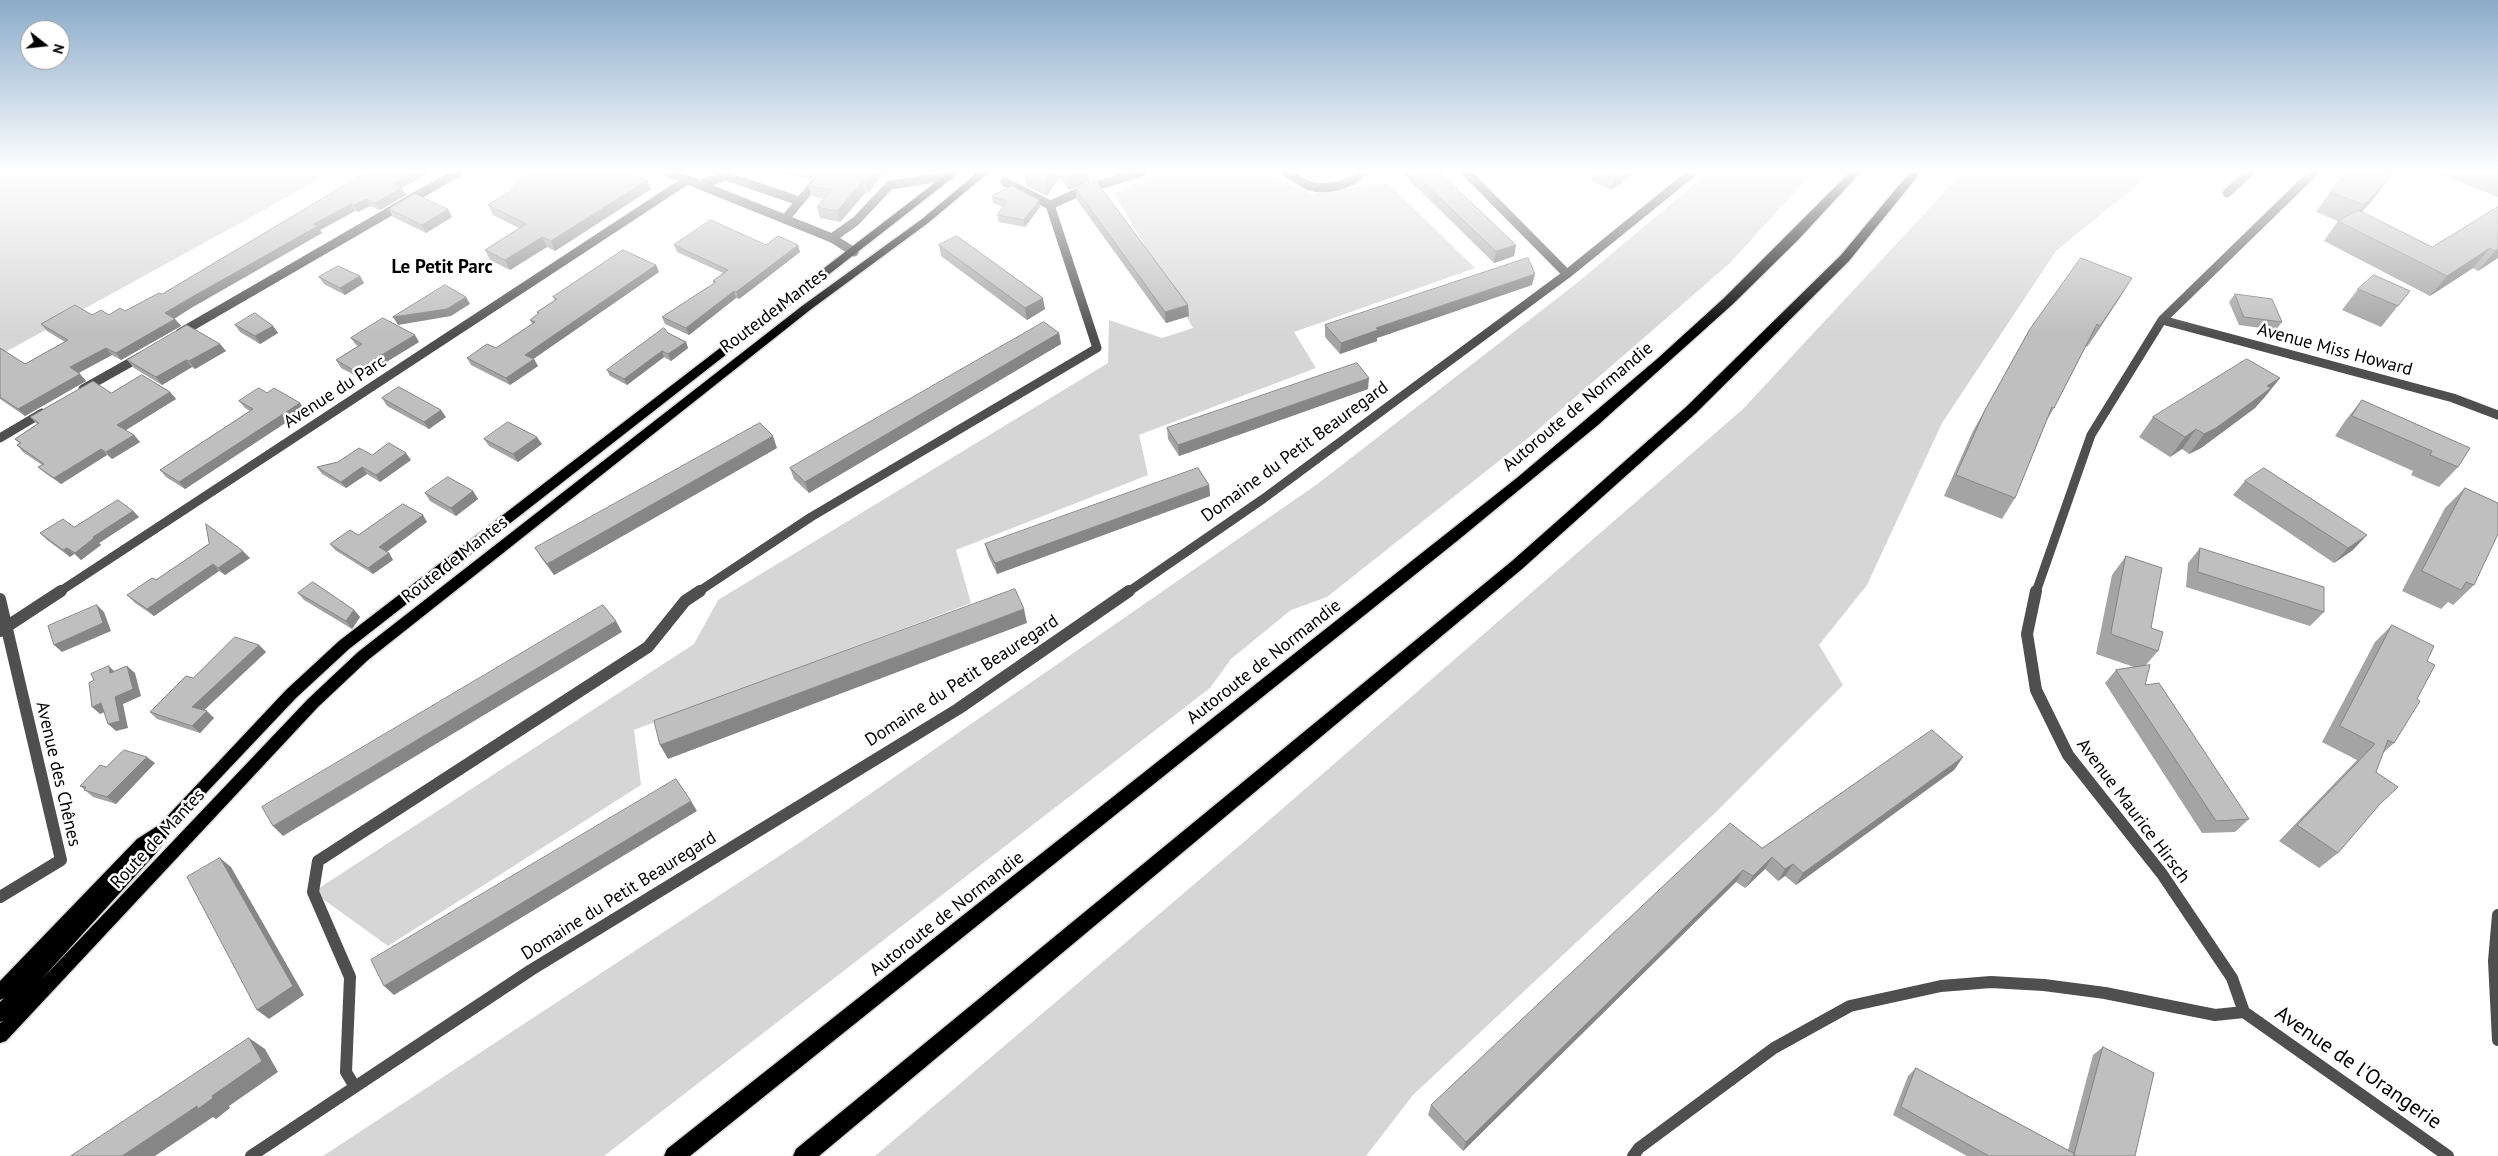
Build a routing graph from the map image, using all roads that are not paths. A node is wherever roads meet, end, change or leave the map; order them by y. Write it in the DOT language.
graph roads {
  1 [pos="365,226"];
  2 [pos="609,226"];
  3 [pos="802,226"];
  4 [pos="849,226"];
  5 [pos="887,226"];
  6 [pos="918,226"];
  7 [pos="1057,226"];
  8 [pos="1519,226"];
  9 [pos="1626,226"];
  10 [pos="1806,226"];
  11 [pos="1871,226"];
  12 [pos="2259,226"];
  13 [pos="832,238"];
  14 [pos="854,252"];
  15 [pos="1567,274"];
  16 [pos="2162,320"];
  17 [pos="173,337"];
  18 [pos="147,352"];
  19 [pos="78,392"];
  20 [pos="52,408"];
  21 [pos="2498,415"];
  22 [pos="0,438"];
  23 [pos="0,599"];
  24 [pos="3,629"];
  25 [pos="167,825"];
  26 [pos="0,897"];
  27 [pos="2498,915"];
  28 [pos="2496,961"];
  29 [pos="0,992"];
  30 [pos="2244,1012"];
  31 [pos="0,1014"];
  32 [pos="0,1035"];
  33 [pos="2498,1040"];
  34 [pos="355,1087"];
  35 [pos="250,1156"];
  36 [pos="674,1156"];
  37 [pos="803,1156"];
  38 [pos="1633,1156"];
  39 [pos="2448,1156"];
  1 -- 17 [label="street"];
  2 -- 24 [label="street, Avenue du Parc"];
  3 -- 13 [label="street"];
  4 -- 13 [label="street"];
  5 -- 14 [label="main road, Route de Mantes"];
  6 -- 32 [label="main road, Route de Mantes"];
  7 -- 34 [label="street"];
  8 -- 15 [label="street"];
  9 -- 15 [label="street, Domaine du Petit Beauregard"];
  10 -- 36 [label="highway, Autoroute de Normandie"];
  11 -- 37 [label="highway"];
  12 -- 16 [label="street, Avenue Maurice Hirsch"];
  13 -- 14 [label="street"];
  14 -- 25 [label="main road, Route de Mantes"];
  15 -- 34 [label="street, Domaine du Petit Beauregard"];
  16 -- 21 [label="street, Avenue Miss Howard"];
  16 -- 30 [label="street, Avenue Maurice Hirsch"];
  18 -- 19 [label="street"];
  20 -- 22 [label="street"];
  23 -- 24 [label="street"];
  24 -- 26 [label="street, Avenue des Chênes"];
  25 -- 29 [label="main road"];
  25 -- 31 [label="main road, Route de Mantes"];
  27 -- 28 [label="street"];
  28 -- 33 [label="street"];
  30 -- 38 [label="street"];
  30 -- 39 [label="street, Avenue de l'Orangerie"];
  34 -- 35 [label="street, Domaine du Petit Beauregard"];
}
